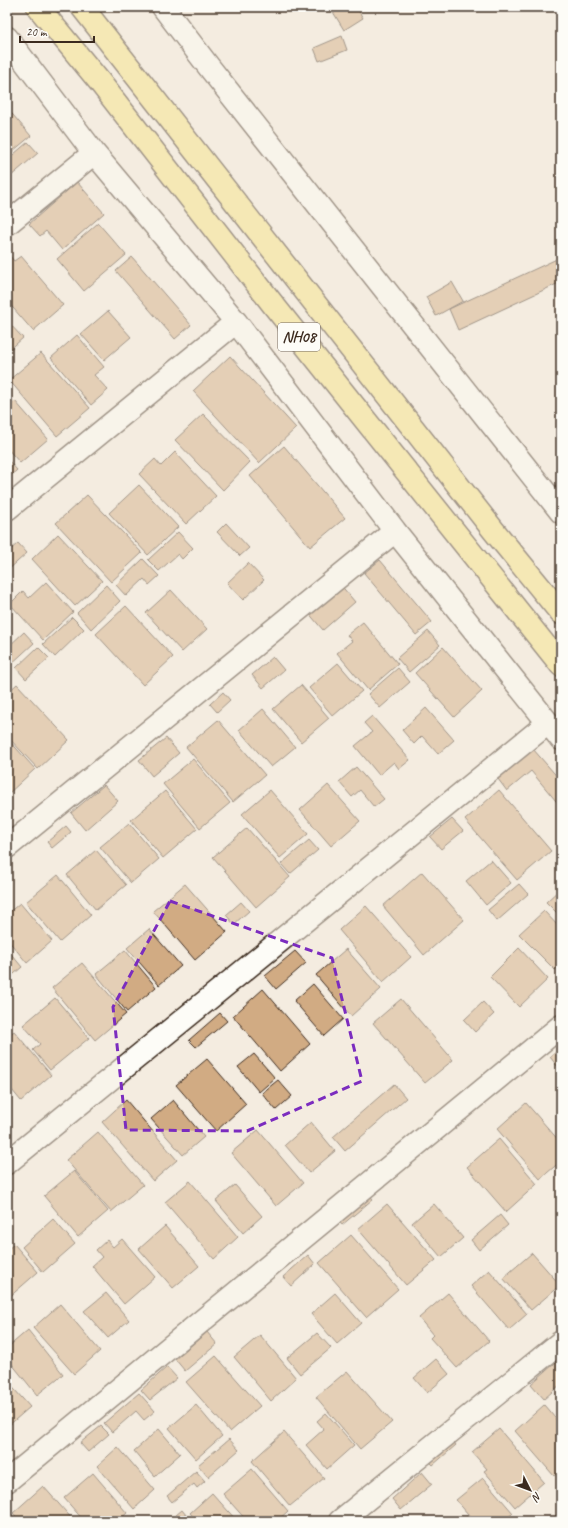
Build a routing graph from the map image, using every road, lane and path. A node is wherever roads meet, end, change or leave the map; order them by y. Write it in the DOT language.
graph roads {
  1 [pos="38,7"];
  2 [pos="82,7"];
  3 [pos="164,7"];
  4 [pos="7,38"];
  5 [pos="94,153"];
  6 [pos="7,224"];
  7 [pos="236,322"];
  8 [pos="7,509"];
  9 [pos="561,512"];
  10 [pos="395,531"];
  11 [pos="561,613"];
  12 [pos="561,665"];
  13 [pos="555,731"];
  14 [pos="7,847"];
  15 [pos="561,1026"];
  16 [pos="7,1162"];
  17 [pos="561,1342"];
  18 [pos="7,1481"];
  19 [pos="340,1521"];
  1 -- 12 [label="highway, NH08"];
  2 -- 11 [label="highway, NH08"];
  3 -- 9 [label="street"];
  4 -- 5 [label="street"];
  5 -- 6 [label="street"];
  5 -- 7 [label="street"];
  7 -- 8 [label="street"];
  7 -- 10 [label="street"];
  10 -- 13 [label="street"];
  10 -- 14 [label="street"];
  13 -- 16 [label="street"];
  15 -- 18 [label="street"];
  17 -- 19 [label="street"];
}
